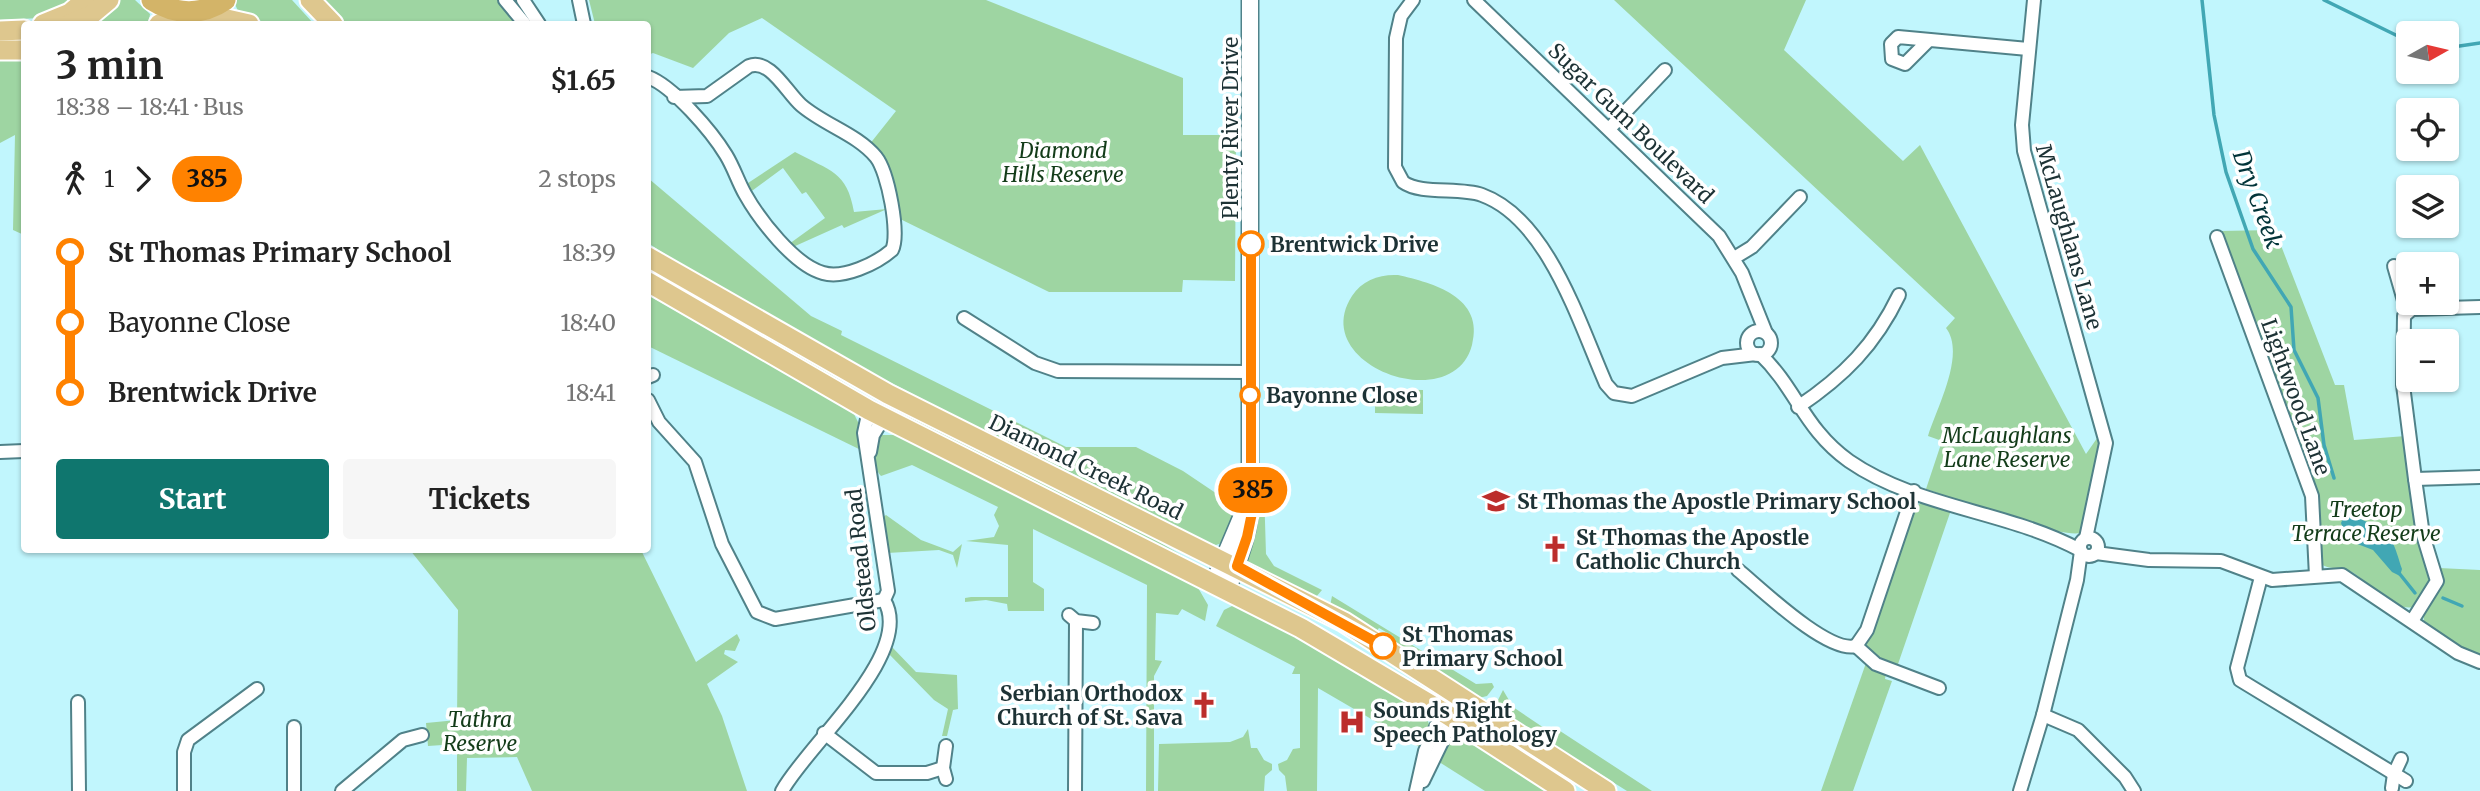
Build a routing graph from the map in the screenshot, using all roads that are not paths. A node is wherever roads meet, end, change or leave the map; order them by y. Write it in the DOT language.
graph roads {
  1 [pos="85,0"];
  2 [pos="108,0"];
  3 [pos="152,0"];
  4 [pos="225,0"];
  5 [pos="310,0"];
  6 [pos="505,0"];
  7 [pos="523,0"];
  8 [pos="579,0"];
  9 [pos="1250,0"];
  10 [pos="1413,0"];
  11 [pos="1474,0"];
  12 [pos="2034,0"];
  13 [pos="192,12"];
  14 [pos="50,21"];
  15 [pos="76,21"];
  16 [pos="167,21"];
  17 [pos="235,21"];
  18 [pos="330,21"];
  19 [pos="522,21"];
  20 [pos="537,21"];
  21 [pos="583,21"];
  22 [pos="21,30"];
  23 [pos="0,31"];
  24 [pos="1928,40"];
  25 [pos="2028,49"];
  26 [pos="1665,70"];
  27 [pos="651,78"];
  28 [pos="674,97"];
  29 [pos="1609,129"];
  30 [pos="1800,197"];
  31 [pos="2217,237"];
  32 [pos="1734,258"];
  33 [pos="651,259"];
  34 [pos="2394,265"];
  35 [pos="2396,272"];
  36 [pos="651,284"];
  37 [pos="1746,285"];
  38 [pos="1899,295"];
  39 [pos="2480,307"];
  40 [pos="2459,308"];
  41 [pos="2405,315"];
  42 [pos="964,318"];
  43 [pos="1750,334"];
  44 [pos="1768,338"];
  45 [pos="1758,354"];
  46 [pos="1722,358"];
  47 [pos="1250,372"];
  48 [pos="1784,383"];
  49 [pos="888,394"];
  50 [pos="651,406"];
  51 [pos="1798,407"];
  52 [pos="876,414"];
  53 [pos="0,452"];
  54 [pos="21,452"];
  55 [pos="2480,477"];
  56 [pos="2415,479"];
  57 [pos="1914,491"];
  58 [pos="2089,546"];
  59 [pos="1230,563"];
  60 [pos="1738,569"];
  61 [pos="2316,576"];
  62 [pos="2261,577"];
  63 [pos="1220,587"];
  64 [pos="884,600"];
  65 [pos="2412,621"];
  66 [pos="1093,623"];
  67 [pos="1856,646"];
  68 [pos="2480,662"];
  69 [pos="1939,688"];
  70 [pos="257,690"];
  71 [pos="1458,697"];
  72 [pos="78,702"];
  73 [pos="1448,715"];
  74 [pos="2043,715"];
  75 [pos="294,727"];
  76 [pos="824,733"];
  77 [pos="422,735"];
  78 [pos="946,746"];
  79 [pos="2401,759"];
  80 [pos="2394,774"];
  81 [pos="2406,781"];
  82 [pos="2392,788"];
  83 [pos="79,791"];
  84 [pos="184,791"];
  85 [pos="293,791"];
  86 [pos="342,791"];
  87 [pos="782,791"];
  88 [pos="1075,791"];
  89 [pos="1417,791"];
  90 [pos="1565,791"];
  91 [pos="1606,791"];
  92 [pos="2020,791"];
  93 [pos="2134,791"];
  1 -- 14 [label="main road"];
  2 -- 15 [label="main road"];
  3 -- 13 [label="highway"];
  4 -- 13 [label="highway"];
  5 -- 18 [label="main road"];
  6 -- 19 [label="street"];
  7 -- 20 [label="street"];
  8 -- 21 [label="street"];
  9 -- 47 [label="street, Plenty River Drive"];
  10 -- 46 [label="street"];
  11 -- 29 [label="street, Sugar Gum Boulevard"];
  12 -- 25 [label="street, McLaughlans Lane"];
  13 -- 16 [label="main road"];
  13 -- 17 [label="main road"];
  22 -- 23 [label="main road"];
  24 -- 25 [label="street"];
  25 -- 58 [label="street, McLaughlans Lane"];
  26 -- 29 [label="street"];
  27 -- 28 [label="street"];
  28 -- 28 [label="street"];
  29 -- 32 [label="street, Sugar Gum Boulevard"];
  30 -- 32 [label="street"];
  31 -- 61 [label="street, Lightwood Lane"];
  32 -- 37 [label="street, Sugar Gum Boulevard"];
  33 -- 49 [label="main road, Diamond Creek Road"];
  34 -- 35 [label="street"];
  36 -- 52 [label="main road"];
  37 -- 43 [label="street, Sugar Gum Boulevard"];
  37 -- 44 [label="street, Sugar Gum Boulevard"];
  38 -- 51 [label="street"];
  39 -- 40 [label="street"];
  41 -- 56 [label="street"];
  42 -- 47 [label="street"];
  43 -- 44 [label="street"];
  43 -- 45 [label="street, Sugar Gum Boulevard"];
  43 -- 46 [label="street"];
  44 -- 45 [label="street"];
  44 -- 48 [label="street, Sugar Gum Boulevard"];
  45 -- 46 [label="street"];
  45 -- 48 [label="street, Sugar Gum Boulevard"];
  47 -- 59 [label="street, Plenty River Drive"];
  48 -- 51 [label="street, Sugar Gum Boulevard"];
  49 -- 52 [label="main road"];
  49 -- 59 [label="main road, Diamond Creek Road"];
  50 -- 64 [label="street"];
  51 -- 57 [label="street, Sugar Gum Boulevard"];
  52 -- 63 [label="main road"];
  52 -- 64 [label="street, Oldstead Road"];
  53 -- 54 [label="street"];
  55 -- 56 [label="street"];
  56 -- 65 [label="street"];
  57 -- 58 [label="street, Sugar Gum Boulevard"];
  57 -- 67 [label="street"];
  58 -- 62 [label="street, Sugar Gum Boulevard"];
  58 -- 74 [label="street"];
  59 -- 63 [label="street, Plenty River Drive"];
  59 -- 71 [label="main road, Diamond Creek Road"];
  60 -- 67 [label="street"];
  61 -- 62 [label="street, Sugar Gum Boulevard"];
  61 -- 65 [label="street, Sugar Gum Boulevard"];
  62 -- 80 [label="street"];
  63 -- 73 [label="main road"];
  64 -- 76 [label="street, Oldstead Road"];
  65 -- 68 [label="street, Sugar Gum Boulevard"];
  66 -- 88 [label="street"];
  67 -- 69 [label="street"];
  70 -- 84 [label="street"];
  71 -- 73 [label="main road"];
  71 -- 91 [label="main road, Diamond Creek Road"];
  72 -- 83 [label="street"];
  73 -- 89 [label="street"];
  73 -- 90 [label="main road"];
  74 -- 92 [label="street"];
  74 -- 93 [label="street"];
  75 -- 85 [label="street"];
  76 -- 78 [label="street"];
  76 -- 87 [label="street, Oldstead Road"];
  77 -- 86 [label="street"];
  79 -- 80 [label="street"];
  80 -- 81 [label="street"];
  80 -- 82 [label="street"];
}
